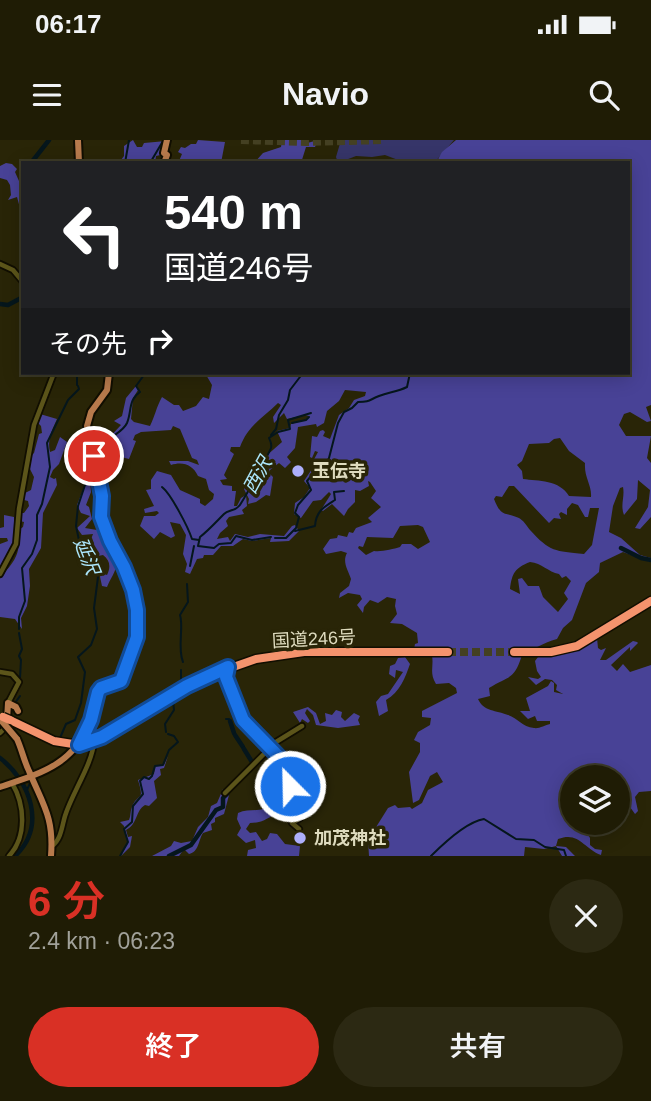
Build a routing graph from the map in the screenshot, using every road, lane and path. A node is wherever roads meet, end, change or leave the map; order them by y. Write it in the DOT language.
graph roads {
  1 [pos="78,140"];
  2 [pos="167,140"];
  3 [pos="79,161"];
  4 [pos="165,161"];
  5 [pos="0,264"];
  6 [pos="21,280"];
  7 [pos="53,375"];
  8 [pos="108,375"];
  9 [pos="0,574"];
  10 [pos="651,601"];
  11 [pos="447,652"];
  12 [pos="514,652"];
  13 [pos="228,667"];
  14 [pos="0,672"];
  15 [pos="8,703"];
  16 [pos="18,709"];
  17 [pos="4,721"];
  18 [pos="302,726"];
  19 [pos="29,730"];
  20 [pos="94,741"];
  21 [pos="79,745"];
  22 [pos="269,747"];
  23 [pos="72,754"];
  24 [pos="25,762"];
  25 [pos="32,776"];
  26 [pos="17,781"];
  27 [pos="0,787"];
  28 [pos="225,793"];
  29 [pos="299,829"];
  30 [pos="52,846"];
  31 [pos="9,856"];
  32 [pos="51,856"];
  1 -- 3 [label="main road"];
  2 -- 4 [label="main road"];
  5 -- 6 [label="street"];
  7 -- 9 [label="street"];
  8 -- 21 [label="main road"];
  10 -- 12 [label="highway"];
  11 -- 13 [label="highway, 国道246号"];
  13 -- 20 [label="highway, 国道246号"];
  13 -- 22 [label="street"];
  14 -- 15 [label="street"];
  15 -- 16 [label="main road"];
  15 -- 17 [label="main road"];
  16 -- 17 [label="main road"];
  16 -- 19 [label="main road"];
  17 -- 19 [label="highway, 国道246号"];
  17 -- 24 [label="main road"];
  17 -- 24 [label="main road, bridge"];
  17 -- 25 [label="main road"];
  18 -- 22 [label="street"];
  19 -- 21 [label="highway, 国道246号"];
  20 -- 21 [label="highway, 国道246号"];
  20 -- 23 [label="main road"];
  20 -- 30 [label="street"];
  21 -- 23 [label="main road"];
  22 -- 28 [label="street"];
  22 -- 29 [label="street"];
  23 -- 25 [label="main road"];
  24 -- 25 [label="main road"];
  25 -- 26 [label="main road"];
  25 -- 30 [label="main road"];
  26 -- 27 [label="main road"];
  26 -- 31 [label="street"];
  30 -- 32 [label="main road"];
}
